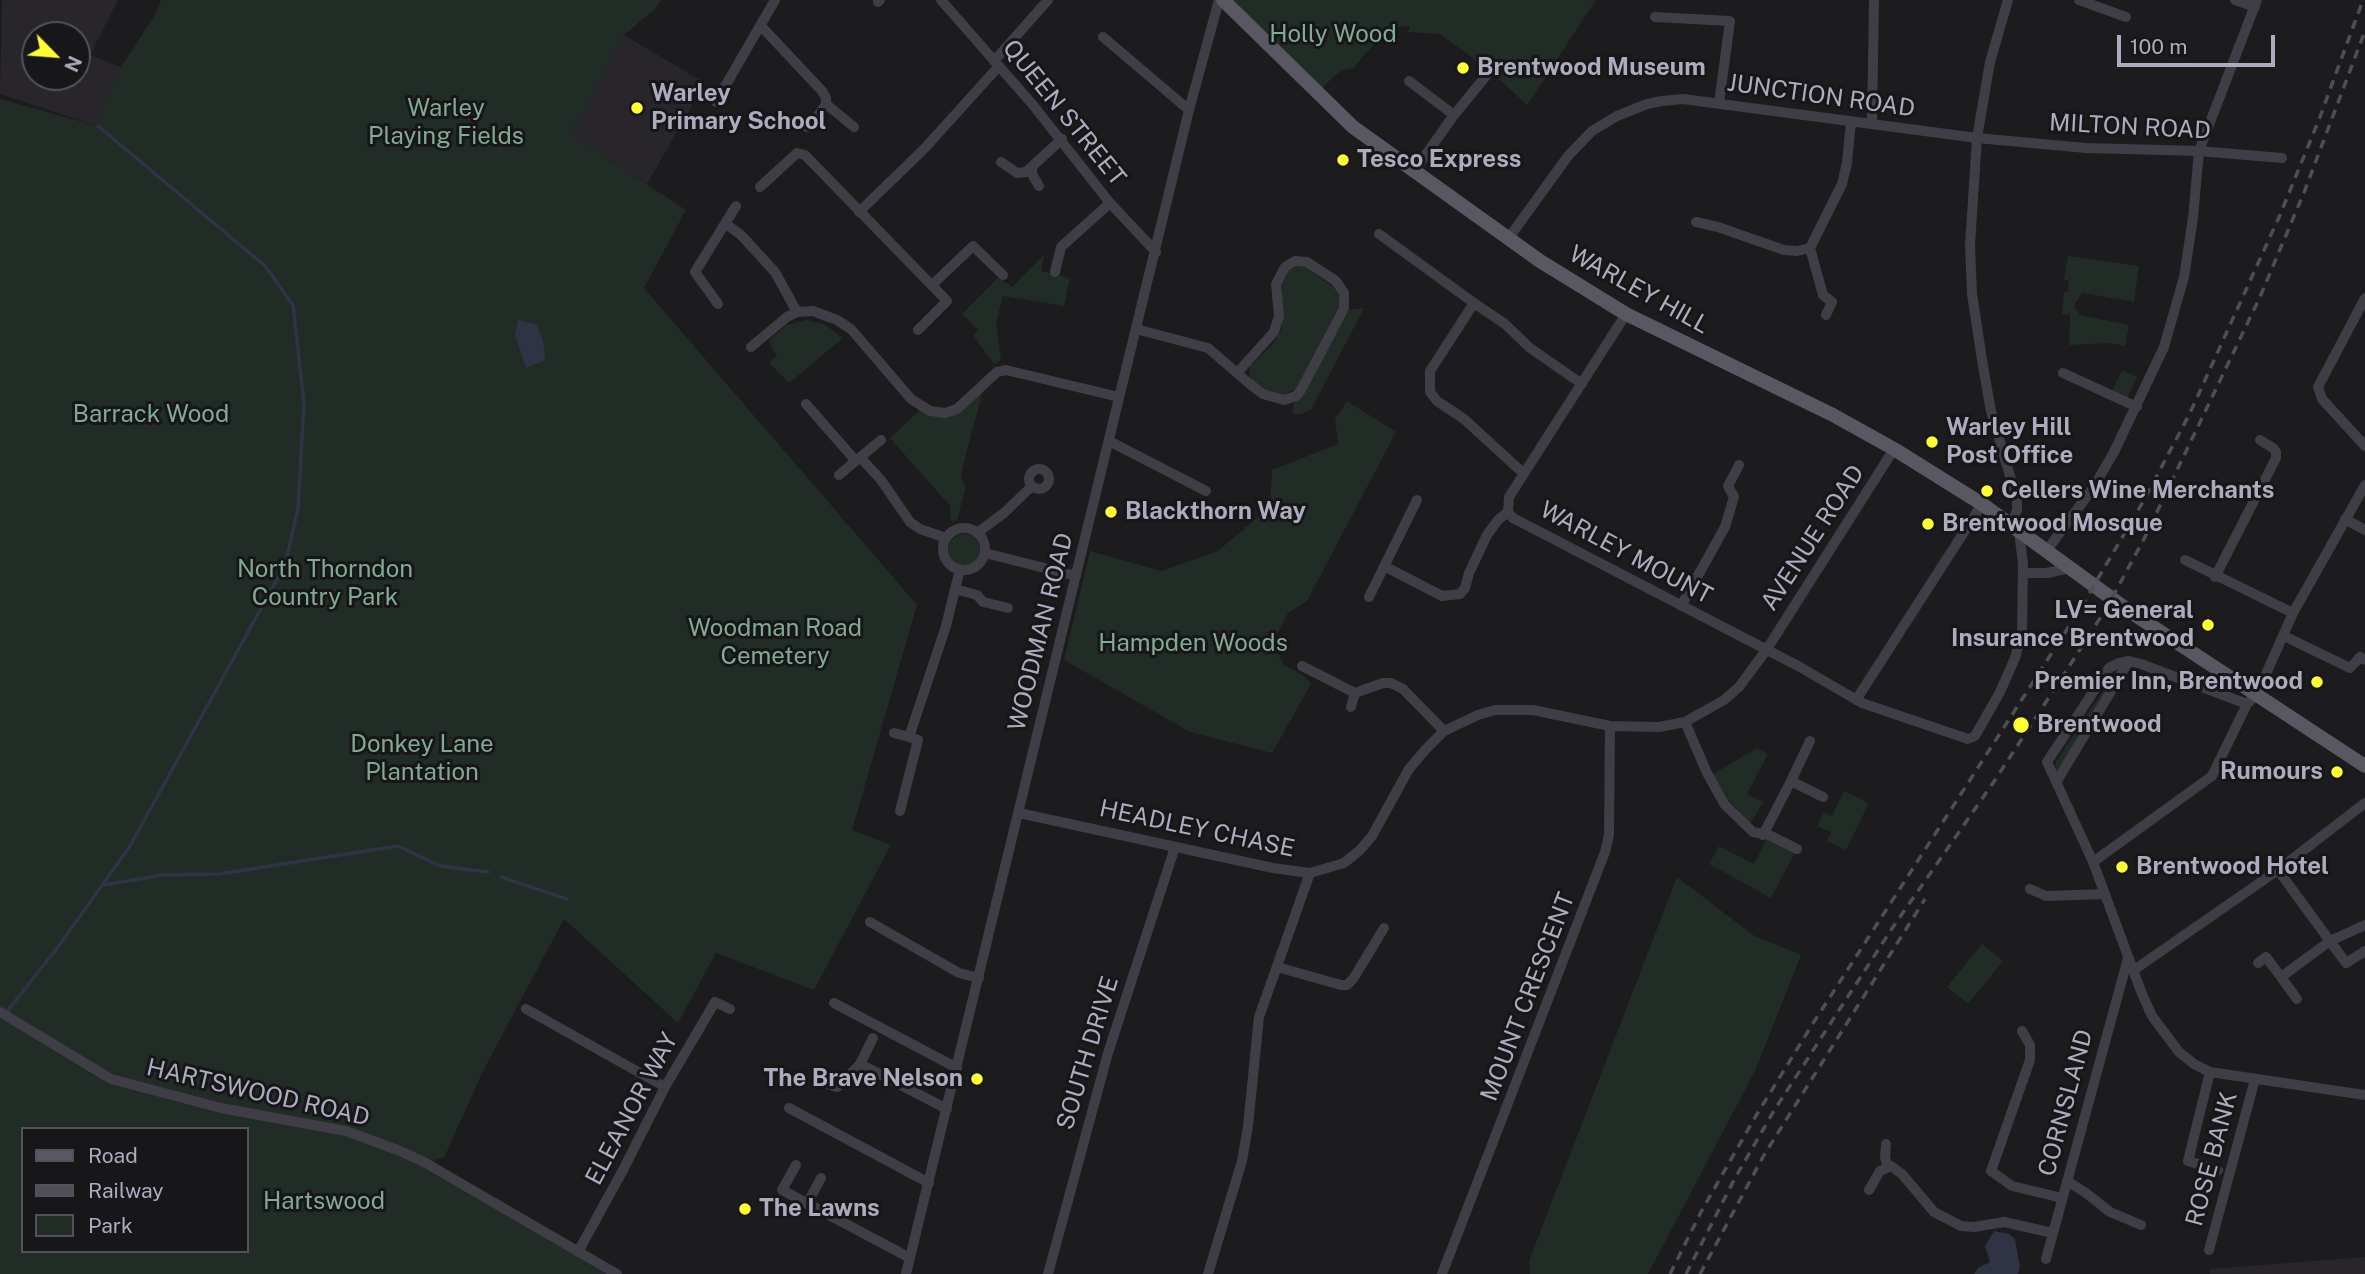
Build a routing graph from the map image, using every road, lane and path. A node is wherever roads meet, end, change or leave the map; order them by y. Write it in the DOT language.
graph roads {
  1 [pos="775,0"];
  2 [pos="941,0"];
  3 [pos="1048,0"];
  4 [pos="1221,0"];
  5 [pos="1874,0"];
  6 [pos="2008,0"];
  7 [pos="2079,0"];
  8 [pos="2235,0"];
  9 [pos="2256,4"];
  10 [pos="1655,17"];
  11 [pos="2126,17"];
  12 [pos="761,26"];
  13 [pos="1103,37"];
  14 [pos="996,63"];
  15 [pos="1490,71"];
  16 [pos="1409,81"];
  17 [pos="716,102"];
  18 [pos="1719,103"];
  19 [pos="826,104"];
  20 [pos="1189,110"];
  21 [pos="1454,115"];
  22 [pos="1851,122"];
  23 [pos="1872,123"];
  24 [pos="807,127"];
  25 [pos="854,127"];
  26 [pos="1977,138"];
  27 [pos="1062,139"];
  28 [pos="2199,151"];
  29 [pos="2281,158"];
  30 [pos="1002,162"];
  31 [pos="1032,168"];
  32 [pos="1415,170"];
  33 [pos="1039,186"];
  34 [pos="760,187"];
  35 [pos="1110,203"];
  36 [pos="736,206"];
  37 [pos="859,212"];
  38 [pos="1696,222"];
  39 [pos="726,224"];
  40 [pos="1379,234"];
  41 [pos="1508,239"];
  42 [pos="1810,248"];
  43 [pos="1156,252"];
  44 [pos="1055,272"];
  45 [pos="1003,275"];
  46 [pos="932,285"];
  47 [pos="2365,298"];
  48 [pos="1474,303"];
  49 [pos="718,304"];
  50 [pos="797,312"];
  51 [pos="1626,314"];
  52 [pos="1826,315"];
  53 [pos="1136,329"];
  54 [pos="918,330"];
  55 [pos="751,347"];
  56 [pos="1237,373"];
  57 [pos="2063,373"];
  58 [pos="1582,384"];
  59 [pos="1119,397"];
  60 [pos="806,404"];
  61 [pos="2137,407"];
  62 [pos="881,440"];
  63 [pos="2260,440"];
  64 [pos="1109,441"];
  65 [pos="2365,446"];
  66 [pos="1894,449"];
  67 [pos="858,459"];
  68 [pos="1738,465"];
  69 [pos="1524,473"];
  70 [pos="839,475"];
  71 [pos="2365,485"];
  72 [pos="1032,486"];
  73 [pos="1206,491"];
  74 [pos="1417,500"];
  75 [pos="1982,504"];
  76 [pos="1508,512"];
  77 [pos="2345,519"];
  78 [pos="2015,528"];
  79 [pos="2365,530"];
  80 [pos="977,533"];
  81 [pos="946,538"];
  82 [pos="2047,551"];
  83 [pos="985,553"];
  84 [pos="2185,560"];
  85 [pos="1384,566"];
  86 [pos="960,569"];
  87 [pos="2023,573"];
  88 [pos="2076,573"];
  89 [pos="1076,576"];
  90 [pos="2215,577"];
  91 [pos="955,589"];
  92 [pos="1369,597"];
  93 [pos="1681,606"];
  94 [pos="1008,608"];
  95 [pos="2292,613"];
  96 [pos="2284,636"];
  97 [pos="1767,649"];
  98 [pos="2365,660"];
  99 [pos="2129,661"];
  100 [pos="1302,666"];
  101 [pos="1355,693"];
  102 [pos="2252,699"];
  103 [pos="1856,700"];
  104 [pos="1351,707"];
  105 [pos="1685,722"];
  106 [pos="1610,726"];
  107 [pos="1444,731"];
  108 [pos="894,733"];
  109 [pos="918,740"];
  110 [pos="1810,741"];
  111 [pos="2365,766"];
  112 [pos="1791,781"];
  113 [pos="2057,781"];
  114 [pos="1823,797"];
  115 [pos="2365,803"];
  116 [pos="900,811"];
  117 [pos="1019,813"];
  118 [pos="1763,835"];
  119 [pos="1175,847"];
  120 [pos="1797,849"];
  121 [pos="2093,862"];
  122 [pos="2278,870"];
  123 [pos="1310,873"];
  124 [pos="2030,889"];
  125 [pos="2105,894"];
  126 [pos="870,922"];
  127 [pos="2365,925"];
  128 [pos="1378,931"];
  129 [pos="2330,941"];
  130 [pos="2365,951"];
  131 [pos="2128,958"];
  132 [pos="2258,963"];
  133 [pos="1277,967"];
  134 [pos="2134,970"];
  135 [pos="2281,977"];
  136 [pos="979,978"];
  137 [pos="2297,999"];
  138 [pos="834,1003"];
  139 [pos="526,1009"];
  140 [pos="730,1009"];
  141 [pos="0,1012"];
  142 [pos="2022,1031"];
  143 [pos="873,1038"];
  144 [pos="860,1064"];
  145 [pos="957,1068"];
  146 [pos="2210,1072"];
  147 [pos="2255,1079"];
  148 [pos="822,1082"];
  149 [pos="665,1087"];
  150 [pos="2365,1095"];
  151 [pos="789,1108"];
  152 [pos="947,1109"];
  153 [pos="1886,1144"];
  154 [pos="796,1165"];
  155 [pos="1888,1166"];
  156 [pos="2218,1170"];
  157 [pos="821,1178"];
  158 [pos="2067,1181"];
  159 [pos="929,1183"];
  160 [pos="1869,1191"];
  161 [pos="2062,1198"];
  162 [pos="807,1204"];
  163 [pos="2141,1225"];
  164 [pos="2053,1233"];
  165 [pos="2209,1251"];
  166 [pos="578,1252"];
  167 [pos="910,1258"];
  168 [pos="2046,1259"];
  169 [pos="617,1274"];
  170 [pos="906,1274"];
  171 [pos="1048,1274"];
  172 [pos="1208,1274"];
  173 [pos="1442,1274"];
  1 -- 12 [label="street"];
  2 -- 14 [label="street, QUEEN STREET"];
  3 -- 14 [label="street"];
  4 -- 20 [label="street, WOODMAN ROAD"];
  4 -- 32 [label="main road, WARLEY HILL"];
  5 -- 23 [label="street"];
  6 -- 26 [label="street"];
  7 -- 11 [label="street"];
  8 -- 9 [label="street"];
  9 -- 28 [label="street"];
  10 -- 18 [label="street"];
  12 -- 17 [label="street"];
  12 -- 19 [label="street"];
  13 -- 20 [label="street"];
  14 -- 27 [label="street, QUEEN STREET"];
  14 -- 37 [label="street"];
  15 -- 21 [label="street"];
  16 -- 21 [label="street"];
  18 -- 22 [label="street, JUNCTION ROAD"];
  18 -- 41 [label="street, JUNCTION ROAD"];
  19 -- 24 [label="street"];
  19 -- 25 [label="street"];
  20 -- 43 [label="street, WOODMAN ROAD"];
  21 -- 32 [label="street"];
  22 -- 23 [label="street, JUNCTION ROAD"];
  22 -- 42 [label="street"];
  23 -- 26 [label="street, JUNCTION ROAD"];
  26 -- 28 [label="street, MILTON ROAD"];
  26 -- 78 [label="street"];
  27 -- 31 [label="street"];
  27 -- 35 [label="street, QUEEN STREET"];
  28 -- 29 [label="street, MILTON ROAD"];
  28 -- 61 [label="street"];
  30 -- 31 [label="street"];
  31 -- 33 [label="street"];
  32 -- 41 [label="main road, WARLEY HILL"];
  34 -- 37 [label="street"];
  35 -- 43 [label="street, QUEEN STREET"];
  35 -- 44 [label="street"];
  36 -- 39 [label="street"];
  37 -- 46 [label="street"];
  38 -- 42 [label="street"];
  39 -- 49 [label="street"];
  39 -- 50 [label="street"];
  40 -- 48 [label="street"];
  41 -- 51 [label="main road, WARLEY HILL"];
  42 -- 52 [label="street"];
  43 -- 53 [label="street, WOODMAN ROAD"];
  45 -- 46 [label="street"];
  46 -- 54 [label="street"];
  47 -- 65 [label="street"];
  48 -- 58 [label="street"];
  48 -- 69 [label="street"];
  50 -- 55 [label="street"];
  50 -- 59 [label="street"];
  51 -- 58 [label="street, WARLEY MOUNT"];
  51 -- 66 [label="main road, WARLEY HILL"];
  53 -- 56 [label="street"];
  53 -- 59 [label="street, WOODMAN ROAD"];
  56 -- 56 [label="street"];
  57 -- 61 [label="street"];
  58 -- 69 [label="street, WARLEY MOUNT"];
  59 -- 64 [label="street, WOODMAN ROAD"];
  60 -- 67 [label="street"];
  61 -- 82 [label="street"];
  62 -- 67 [label="street"];
  63 -- 90 [label="street"];
  64 -- 73 [label="street"];
  64 -- 89 [label="street, WOODMAN ROAD"];
  66 -- 75 [label="main road, WARLEY HILL"];
  66 -- 97 [label="street, AVENUE ROAD"];
  67 -- 70 [label="street"];
  67 -- 81 [label="street"];
  68 -- 93 [label="street"];
  69 -- 76 [label="street, WARLEY MOUNT"];
  71 -- 77 [label="street"];
  72 -- 80 [label="street"];
  74 -- 85 [label="street"];
  75 -- 78 [label="main road, WARLEY HILL"];
  75 -- 103 [label="street"];
  76 -- 85 [label="street"];
  76 -- 93 [label="street, WARLEY MOUNT"];
  77 -- 79 [label="street"];
  77 -- 95 [label="street"];
  78 -- 82 [label="main road, WARLEY HILL"];
  78 -- 87 [label="street"];
  80 -- 81 [label="street"];
  80 -- 83 [label="street"];
  81 -- 86 [label="street"];
  82 -- 88 [label="main road, WARLEY HILL"];
  83 -- 86 [label="street"];
  83 -- 89 [label="street"];
  84 -- 90 [label="street"];
  85 -- 92 [label="street"];
  86 -- 91 [label="street"];
  87 -- 88 [label="street"];
  87 -- 103 [label="street, WARLEY MOUNT"];
  88 -- 102 [label="main road, WARLEY HILL"];
  89 -- 117 [label="street, WOODMAN ROAD"];
  90 -- 95 [label="street"];
  91 -- 94 [label="street"];
  91 -- 109 [label="street"];
  93 -- 97 [label="street, WARLEY MOUNT"];
  95 -- 96 [label="street"];
  96 -- 98 [label="street"];
  96 -- 102 [label="street"];
  97 -- 103 [label="street, WARLEY MOUNT"];
  97 -- 105 [label="street, HEADLEY CHASE"];
  99 -- 102 [label="street"];
  99 -- 113 [label="street"];
  99 -- 113 [label="street"];
  100 -- 101 [label="street"];
  101 -- 104 [label="street"];
  101 -- 107 [label="street"];
  102 -- 111 [label="main road, WARLEY HILL"];
  102 -- 121 [label="street"];
  105 -- 106 [label="street, HEADLEY CHASE"];
  105 -- 118 [label="street"];
  106 -- 107 [label="street, HEADLEY CHASE"];
  106 -- 173 [label="street, MOUNT CRESCENT"];
  107 -- 123 [label="street, HEADLEY CHASE"];
  108 -- 109 [label="street"];
  109 -- 116 [label="street"];
  110 -- 112 [label="street"];
  112 -- 114 [label="street"];
  112 -- 118 [label="street"];
  113 -- 121 [label="street"];
  115 -- 122 [label="street"];
  117 -- 119 [label="street, HEADLEY CHASE"];
  117 -- 136 [label="street, WOODMAN ROAD"];
  118 -- 120 [label="street"];
  119 -- 123 [label="street, HEADLEY CHASE"];
  119 -- 171 [label="street, SOUTH DRIVE"];
  121 -- 125 [label="street"];
  122 -- 129 [label="street"];
  122 -- 134 [label="street"];
  123 -- 133 [label="street"];
  124 -- 125 [label="street"];
  125 -- 131 [label="street"];
  126 -- 136 [label="street"];
  127 -- 129 [label="street"];
  128 -- 133 [label="street"];
  129 -- 130 [label="street"];
  129 -- 135 [label="street"];
  131 -- 134 [label="street"];
  131 -- 158 [label="street, CORNSLAND"];
  132 -- 135 [label="street"];
  133 -- 172 [label="street"];
  134 -- 146 [label="street"];
  135 -- 137 [label="street"];
  136 -- 145 [label="street, WOODMAN ROAD"];
  138 -- 145 [label="street"];
  139 -- 149 [label="street"];
  140 -- 149 [label="street, ELEANOR WAY"];
  141 -- 166 [label="street, HARTSWOOD ROAD"];
  142 -- 161 [label="street"];
  143 -- 144 [label="street"];
  144 -- 148 [label="street"];
  144 -- 152 [label="street"];
  145 -- 152 [label="street, WOODMAN ROAD"];
  146 -- 147 [label="street"];
  146 -- 156 [label="street"];
  147 -- 150 [label="street"];
  147 -- 165 [label="street, ROSE BANK"];
  149 -- 166 [label="street, ELEANOR WAY"];
  151 -- 159 [label="street"];
  152 -- 159 [label="street, WOODMAN ROAD"];
  153 -- 155 [label="street"];
  154 -- 162 [label="street"];
  155 -- 160 [label="street"];
  155 -- 164 [label="street"];
  157 -- 162 [label="street"];
  158 -- 161 [label="street, CORNSLAND"];
  158 -- 163 [label="street"];
  159 -- 167 [label="street, WOODMAN ROAD"];
  161 -- 164 [label="street, CORNSLAND"];
  162 -- 167 [label="street"];
  164 -- 168 [label="street, CORNSLAND"];
  166 -- 169 [label="street, HARTSWOOD ROAD"];
  167 -- 170 [label="street, WOODMAN ROAD"];
}
